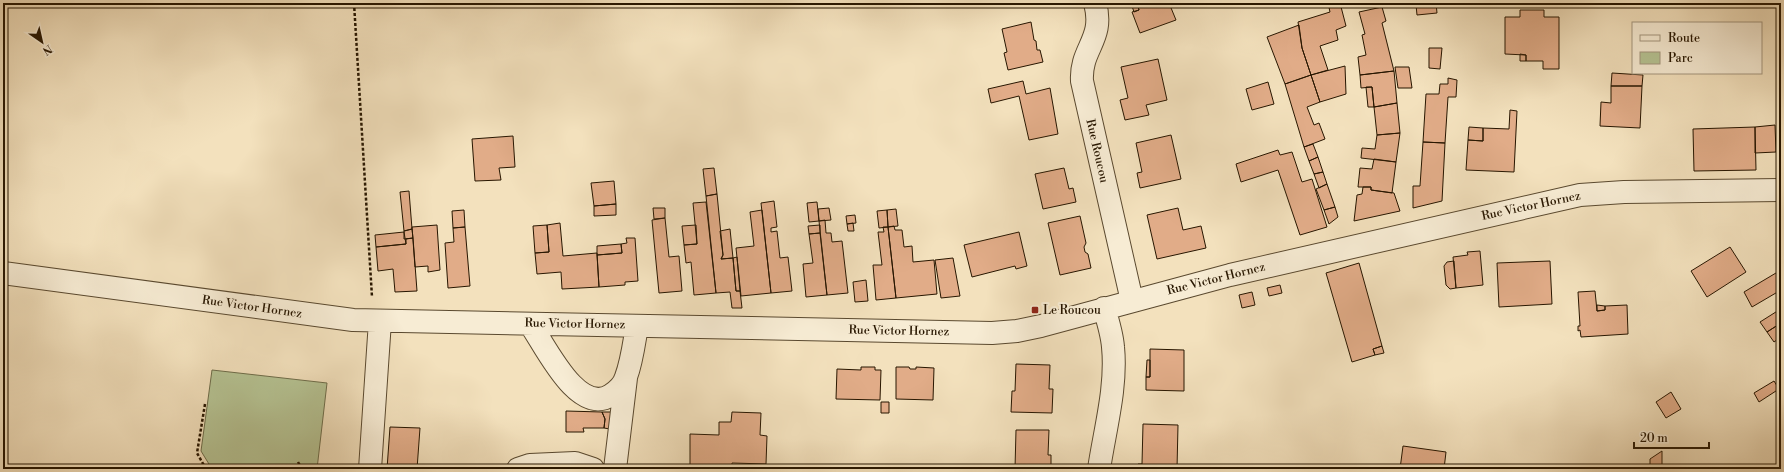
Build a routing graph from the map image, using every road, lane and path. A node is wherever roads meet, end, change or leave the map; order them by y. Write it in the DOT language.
graph roads {
  1 [pos="354,3"];
  2 [pos="1095,3"];
  3 [pos="1781,190"];
  4 [pos="3,273"];
  5 [pos="1132,300"];
  6 [pos="1104,308"];
  7 [pos="380,321"];
  8 [pos="530,324"];
  9 [pos="636,326"];
  10 [pos="626,378"];
  11 [pos="205,404"];
  12 [pos="298,462"];
  13 [pos="206,469"];
  14 [pos="302,469"];
  15 [pos="370,469"];
  16 [pos="518,469"];
  17 [pos="593,469"];
  18 [pos="615,469"];
  19 [pos="1099,469"];
  1 -- 7 [label="path"];
  2 -- 5 [label="street, Rue Roucou"];
  3 -- 5 [label="street, Rue Victor Hornez"];
  4 -- 7 [label="street, Rue Victor Hornez"];
  5 -- 6 [label="street, Rue Victor Hornez"];
  6 -- 9 [label="street, Rue Victor Hornez"];
  6 -- 19 [label="street"];
  7 -- 8 [label="street, Rue Victor Hornez"];
  7 -- 15 [label="street"];
  8 -- 9 [label="street, Rue Victor Hornez"];
  8 -- 10 [label="street"];
  9 -- 10 [label="street"];
  10 -- 18 [label="street"];
  11 -- 13 [label="path"];
  12 -- 14 [label="path"];
  16 -- 17 [label="street"];
}
